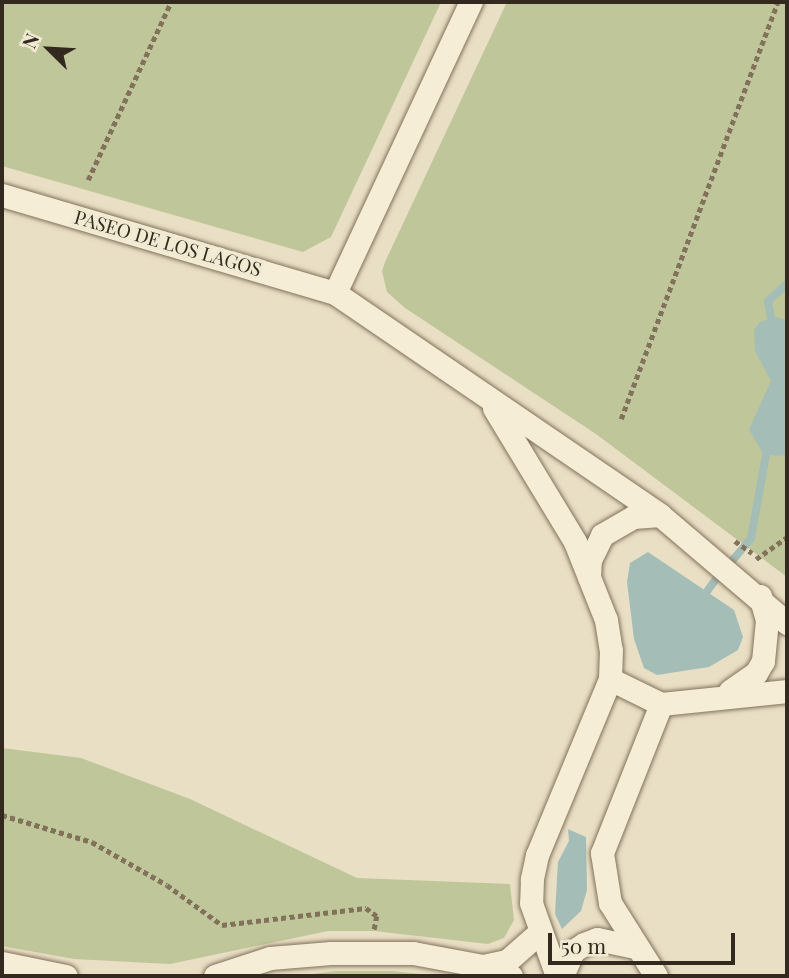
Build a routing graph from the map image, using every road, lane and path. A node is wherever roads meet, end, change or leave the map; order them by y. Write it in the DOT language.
graph roads {
  1 [pos="172,2"];
  2 [pos="471,2"];
  3 [pos="778,2"];
  4 [pos="88,180"];
  5 [pos="2,195"];
  6 [pos="335,293"];
  7 [pos="488,399"];
  8 [pos="621,419"];
  9 [pos="660,514"];
  10 [pos="787,537"];
  11 [pos="735,541"];
  12 [pos="752,553"];
  13 [pos="756,559"];
  14 [pos="589,577"];
  15 [pos="760,596"];
  16 [pos="787,623"];
  17 [pos="610,679"];
  18 [pos="787,691"];
  19 [pos="720,695"];
  20 [pos="661,705"];
  21 [pos="2,815"];
  22 [pos="540,933"];
  23 [pos="636,947"];
  24 [pos="376,953"];
  25 [pos="2,963"];
  26 [pos="483,966"];
  27 [pos="66,976"];
  28 [pos="215,976"];
  29 [pos="511,976"];
  30 [pos="560,976"];
  31 [pos="656,976"];
  1 -- 4 [label="path"];
  2 -- 6 [label="street"];
  3 -- 8 [label="path"];
  5 -- 6 [label="street, PASEO DE LOS LAGOS"];
  6 -- 7 [label="street, PASEO DE LOS LAGOS"];
  7 -- 9 [label="street, PASEO DE LOS LAGOS"];
  7 -- 14 [label="street, PASEO DE LOS LAGOS"];
  9 -- 14 [label="street"];
  9 -- 15 [label="street, PASEO DE LOS LAGOS"];
  10 -- 13 [label="path"];
  11 -- 12 [label="path"];
  14 -- 17 [label="street, PASEO DE LOS LAGOS"];
  15 -- 16 [label="street, PASEO DE LOS LAGOS"];
  15 -- 19 [label="street"];
  17 -- 20 [label="street"];
  17 -- 22 [label="street, PASEO DE LOS LAGOS"];
  18 -- 19 [label="street"];
  19 -- 20 [label="street"];
  20 -- 23 [label="street"];
  21 -- 24 [label="path"];
  22 -- 26 [label="street"];
  22 -- 30 [label="street, PASEO DE LOS LAGOS"];
  23 -- 30 [label="street, PASEO DE LOS LAGOS"];
  23 -- 31 [label="street"];
  24 -- 26 [label="street"];
  24 -- 28 [label="street"];
  25 -- 27 [label="street"];
  26 -- 29 [label="street"];
}
